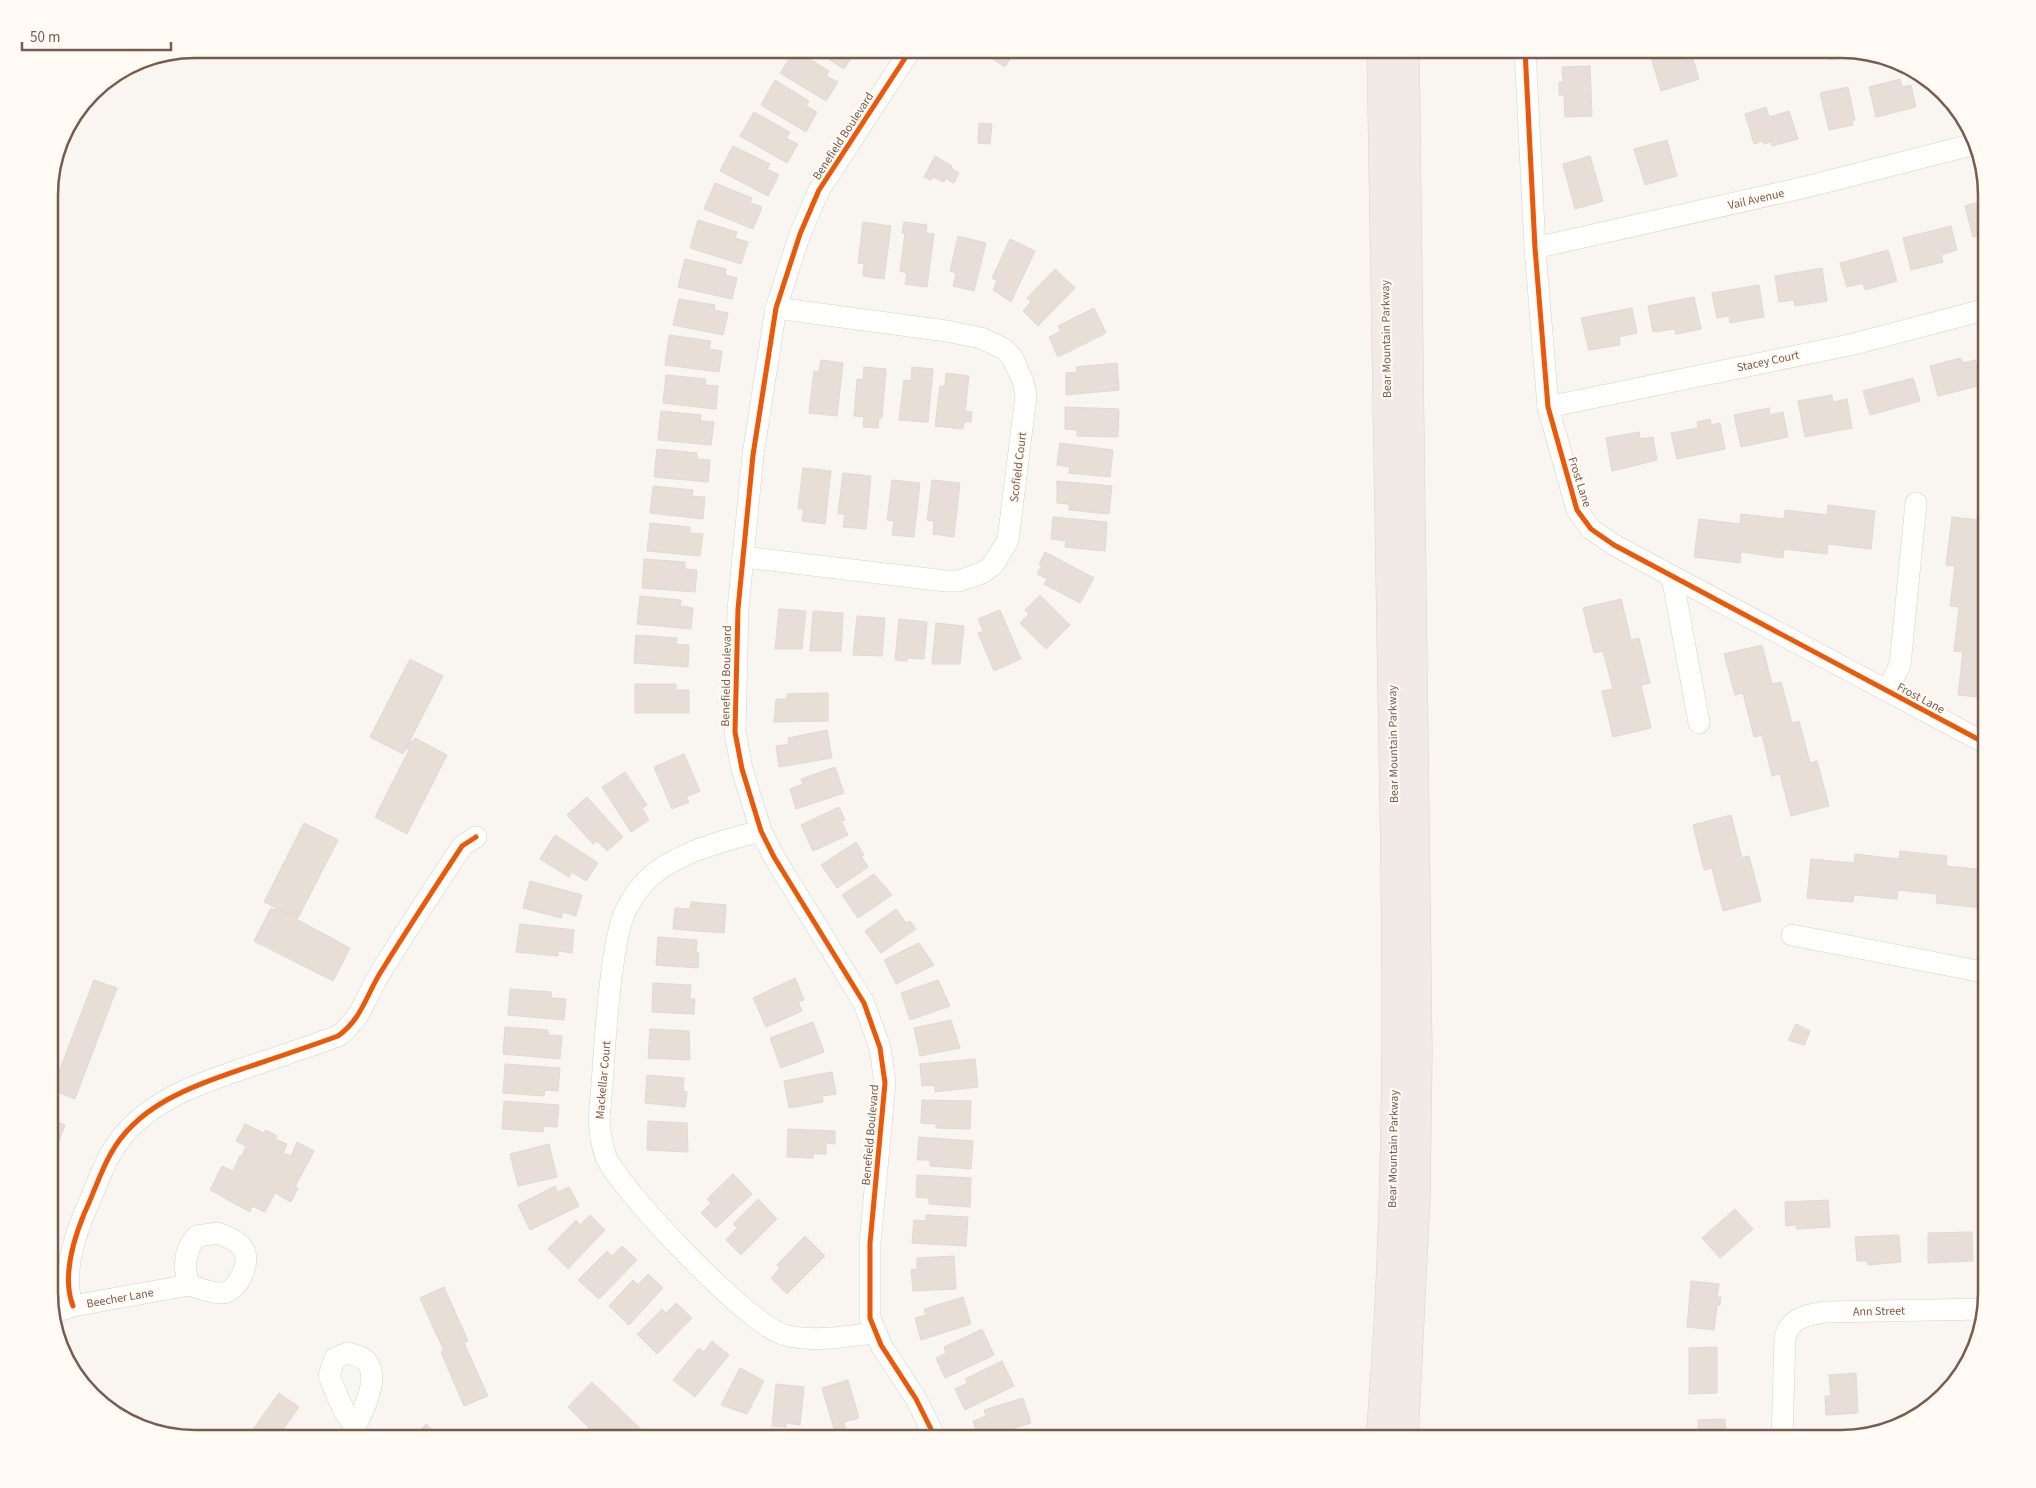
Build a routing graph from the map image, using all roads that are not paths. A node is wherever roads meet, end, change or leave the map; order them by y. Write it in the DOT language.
graph roads {
  1 [pos="905,58"];
  2 [pos="1381,58"];
  3 [pos="1405,58"];
  4 [pos="1525,58"];
  5 [pos="1969,146"];
  6 [pos="1535,248"];
  7 [pos="776,308"];
  8 [pos="1978,310"];
  9 [pos="1548,407"];
  10 [pos="1916,503"];
  11 [pos="743,557"];
  12 [pos="1672,576"];
  13 [pos="1887,691"];
  14 [pos="1699,723"];
  15 [pos="1978,739"];
  16 [pos="761,831"];
  17 [pos="476,837"];
  18 [pos="1792,935"];
  19 [pos="1978,971"];
  20 [pos="190,1285"];
  21 [pos="73,1306"];
  22 [pos="1977,1309"];
  23 [pos="59,1311"];
  24 [pos="876,1333"];
  25 [pos="931,1430"];
  26 [pos="1380,1430"];
  27 [pos="1404,1430"];
  28 [pos="1782,1430"];
  1 -- 7 [label="street, Benefield Boulevard"];
  2 -- 26 [label="highway, Bear Mountain Parkway"];
  3 -- 27 [label="highway, Bear Mountain Parkway"];
  4 -- 6 [label="street, Frost Lane"];
  5 -- 6 [label="street, Vail Avenue"];
  6 -- 9 [label="street, Frost Lane"];
  7 -- 11 [label="street, Benefield Boulevard"];
  7 -- 11 [label="street, Scofield Court"];
  8 -- 9 [label="street, Stacey Court"];
  9 -- 12 [label="street, Frost Lane"];
  10 -- 13 [label="street"];
  11 -- 16 [label="street, Benefield Boulevard"];
  12 -- 13 [label="street, Frost Lane"];
  12 -- 14 [label="street"];
  13 -- 15 [label="street, Frost Lane"];
  16 -- 24 [label="street, Benefield Boulevard"];
  16 -- 24 [label="street, Mackellar Court"];
  17 -- 21 [label="street"];
  18 -- 19 [label="street"];
  20 -- 21 [label="street, Beecher Lane"];
  21 -- 23 [label="street, Beecher Lane"];
  22 -- 28 [label="street, Ann Street"];
  24 -- 25 [label="street, Benefield Boulevard"];
}
